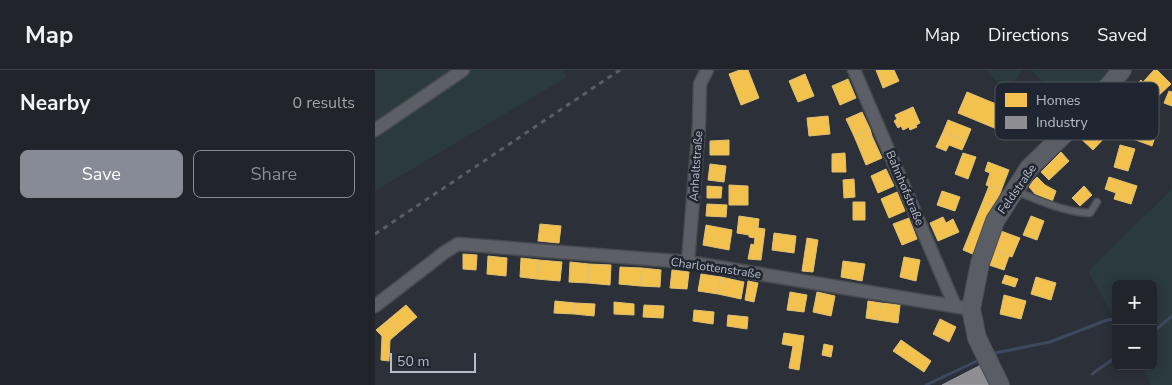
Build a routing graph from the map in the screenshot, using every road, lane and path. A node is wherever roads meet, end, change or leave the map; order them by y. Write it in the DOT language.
graph roads {
  1 [pos="463,70"];
  2 [pos="707,70"];
  3 [pos="854,70"];
  4 [pos="1123,70"];
  5 [pos="1113,82"];
  6 [pos="375,130"];
  7 [pos="1058,140"];
  8 [pos="1015,190"];
  9 [pos="1097,202"];
  10 [pos="688,262"];
  11 [pos="375,306"];
  12 [pos="963,307"];
  13 [pos="1000,385"];
  1 -- 6 [label="street"];
  2 -- 10 [label="street, Anhaltstraße"];
  3 -- 12 [label="street, Bahnhofstraße"];
  4 -- 5 [label="street, Feldstraße"];
  7 -- 8 [label="street, Feldstraße"];
  8 -- 9 [label="lane"];
  8 -- 12 [label="street, Feldstraße"];
  10 -- 11 [label="street, Charlottenstraße"];
  10 -- 12 [label="street, Charlottenstraße"];
  12 -- 13 [label="street, Bahnhofstraße"];
}
